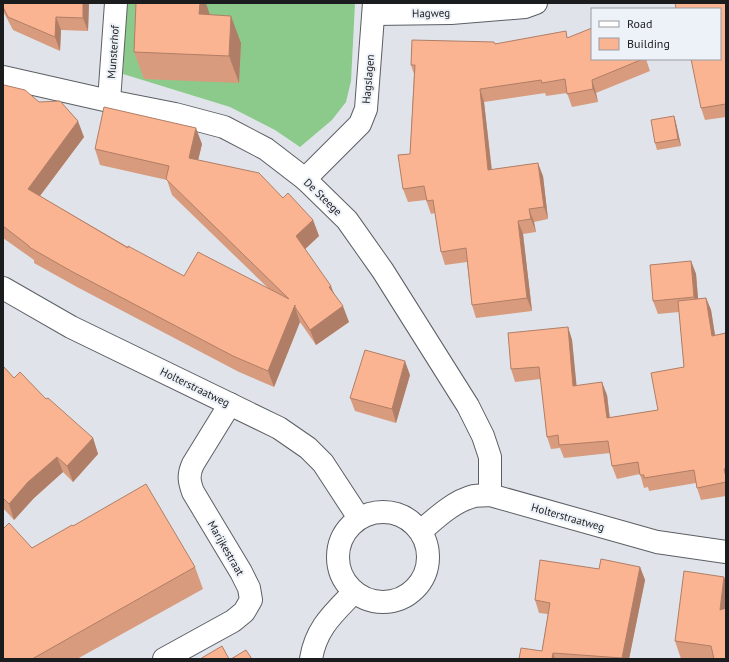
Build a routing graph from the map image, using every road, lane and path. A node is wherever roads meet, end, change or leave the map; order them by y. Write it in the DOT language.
graph roads {
  1 [pos="116,3"];
  2 [pos="536,3"];
  3 [pos="374,8"];
  4 [pos="3,77"];
  5 [pos="110,101"];
  6 [pos="305,179"];
  7 [pos="3,288"];
  8 [pos="230,404"];
  9 [pos="490,496"];
  10 [pos="359,518"];
  11 [pos="420,531"];
  12 [pos="726,552"];
  13 [pos="354,592"];
  14 [pos="164,659"];
  15 [pos="311,659"];
  1 -- 5 [label="street, Munsterhof"];
  2 -- 3 [label="street, Hagweg"];
  3 -- 6 [label="street, Hagslagen"];
  4 -- 5 [label="street, De Steege"];
  5 -- 6 [label="street, De Steege"];
  6 -- 9 [label="street, De Steege"];
  7 -- 8 [label="street, Holterstraatweg"];
  8 -- 10 [label="street, Holterstraatweg"];
  8 -- 14 [label="street, Marijkestraat"];
  9 -- 11 [label="street, Holterstraatweg"];
  9 -- 12 [label="street, Holterstraatweg"];
  10 -- 11 [label="street"];
  10 -- 13 [label="street"];
  11 -- 13 [label="street"];
  13 -- 15 [label="street"];
}
